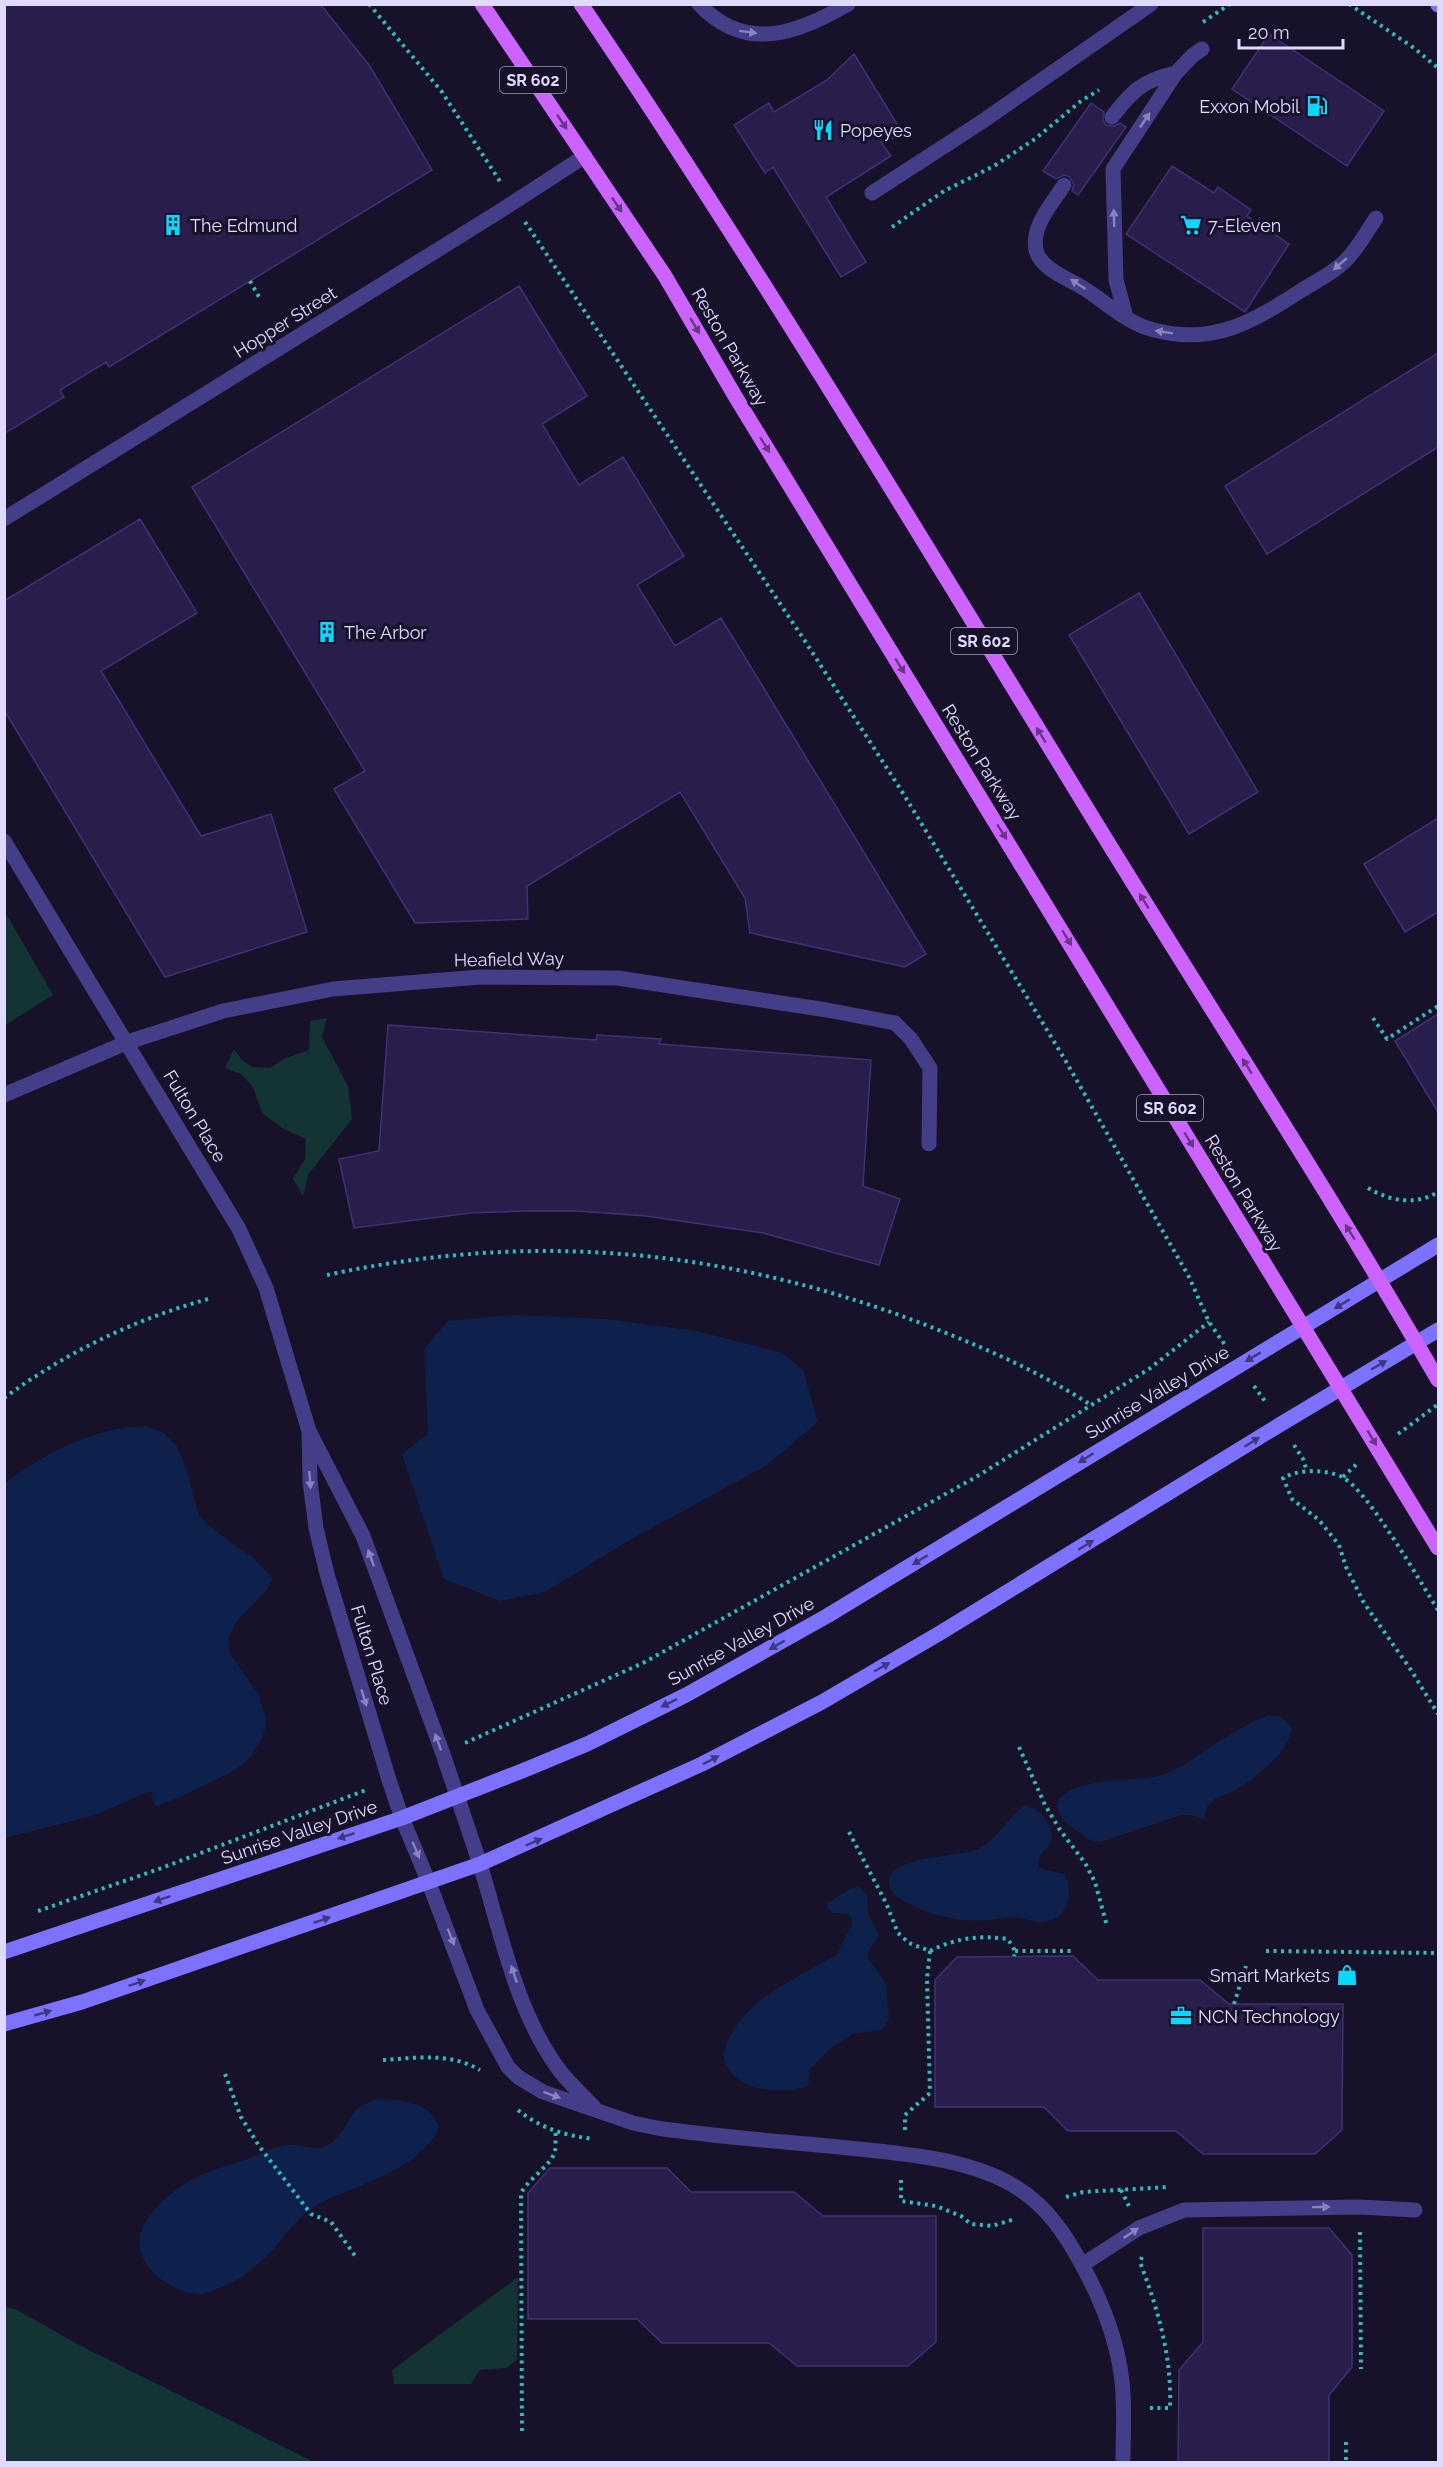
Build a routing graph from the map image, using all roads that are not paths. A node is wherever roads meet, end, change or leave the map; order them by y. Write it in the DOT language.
graph roads {
  1 [pos="482,4"];
  2 [pos="581,4"];
  3 [pos="699,4"];
  4 [pos="848,4"];
  5 [pos="1151,4"];
  6 [pos="1202,49"];
  7 [pos="1176,73"];
  8 [pos="1112,117"];
  9 [pos="585,156"];
  10 [pos="1064,185"];
  11 [pos="872,193"];
  12 [pos="1376,218"];
  13 [pos="1126,317"];
  14 [pos="4,519"];
  15 [pos="4,841"];
  16 [pos="128,1042"];
  17 [pos="4,1095"];
  18 [pos="929,1144"];
  19 [pos="1438,1245"];
  20 [pos="1381,1281"];
  21 [pos="1303,1328"];
  22 [pos="1438,1330"];
  23 [pos="1417,1343"];
  24 [pos="1438,1380"];
  25 [pos="1342,1387"];
  26 [pos="309,1431"];
  27 [pos="1438,1548"];
  28 [pos="457,1797"];
  29 [pos="402,1818"];
  30 [pos="480,1864"];
  31 [pos="429,1883"];
  32 [pos="4,1952"];
  33 [pos="4,2024"];
  34 [pos="597,2110"];
  35 [pos="1415,2210"];
  36 [pos="1082,2265"];
  37 [pos="1123,2463"];
  1 -- 9 [label="main road, Reston Parkway / SR 602, one-way"];
  20 -- 2 [label="main road, SR 602, one-way"];
  3 -- 4 [label="street, one-way"];
  5 -- 11 [label="street"];
  6 -- 7 [label="street"];
  7 -- 8 [label="street"];
  13 -- 7 [label="street, one-way"];
  9 -- 14 [label="street, Hopper Street"];
  9 -- 21 [label="main road, Reston Parkway / SR 602, one-way"];
  13 -- 10 [label="street, one-way"];
  12 -- 13 [label="street, one-way"];
  15 -- 16 [label="street, Fulton Place"];
  16 -- 17 [label="street, Heafield Way"];
  16 -- 18 [label="street, Heafield Way"];
  16 -- 26 [label="street, Fulton Place"];
  19 -- 20 [label="main road, Sunrise Valley Drive"];
  20 -- 21 [label="main road, Sunrise Valley Drive, one-way"];
  20 -- 23 [label="main road, SR 602"];
  21 -- 25 [label="main road, Reston Parkway / SR 602"];
  21 -- 28 [label="main road, Sunrise Valley Drive, one-way"];
  22 -- 23 [label="main road"];
  23 -- 24 [label="main road, SR 602"];
  25 -- 23 [label="main road, one-way"];
  25 -- 27 [label="main road, Reston Parkway / SR 602, one-way"];
  30 -- 25 [label="main road, one-way"];
  28 -- 26 [label="street, Fulton Place, one-way"];
  26 -- 29 [label="street, Fulton Place, one-way"];
  28 -- 29 [label="main road, Sunrise Valley Drive"];
  28 -- 30 [label="street, Fulton Place"];
  29 -- 31 [label="street, Fulton Place, one-way"];
  29 -- 32 [label="main road, Sunrise Valley Drive, one-way"];
  30 -- 31 [label="main road"];
  34 -- 30 [label="street, Fulton Place, one-way"];
  33 -- 31 [label="main road, one-way"];
  31 -- 34 [label="street, Fulton Place, one-way"];
  34 -- 36 [label="street, Fulton Place"];
  36 -- 35 [label="street, one-way"];
  36 -- 37 [label="street, Fulton Place"];
}
